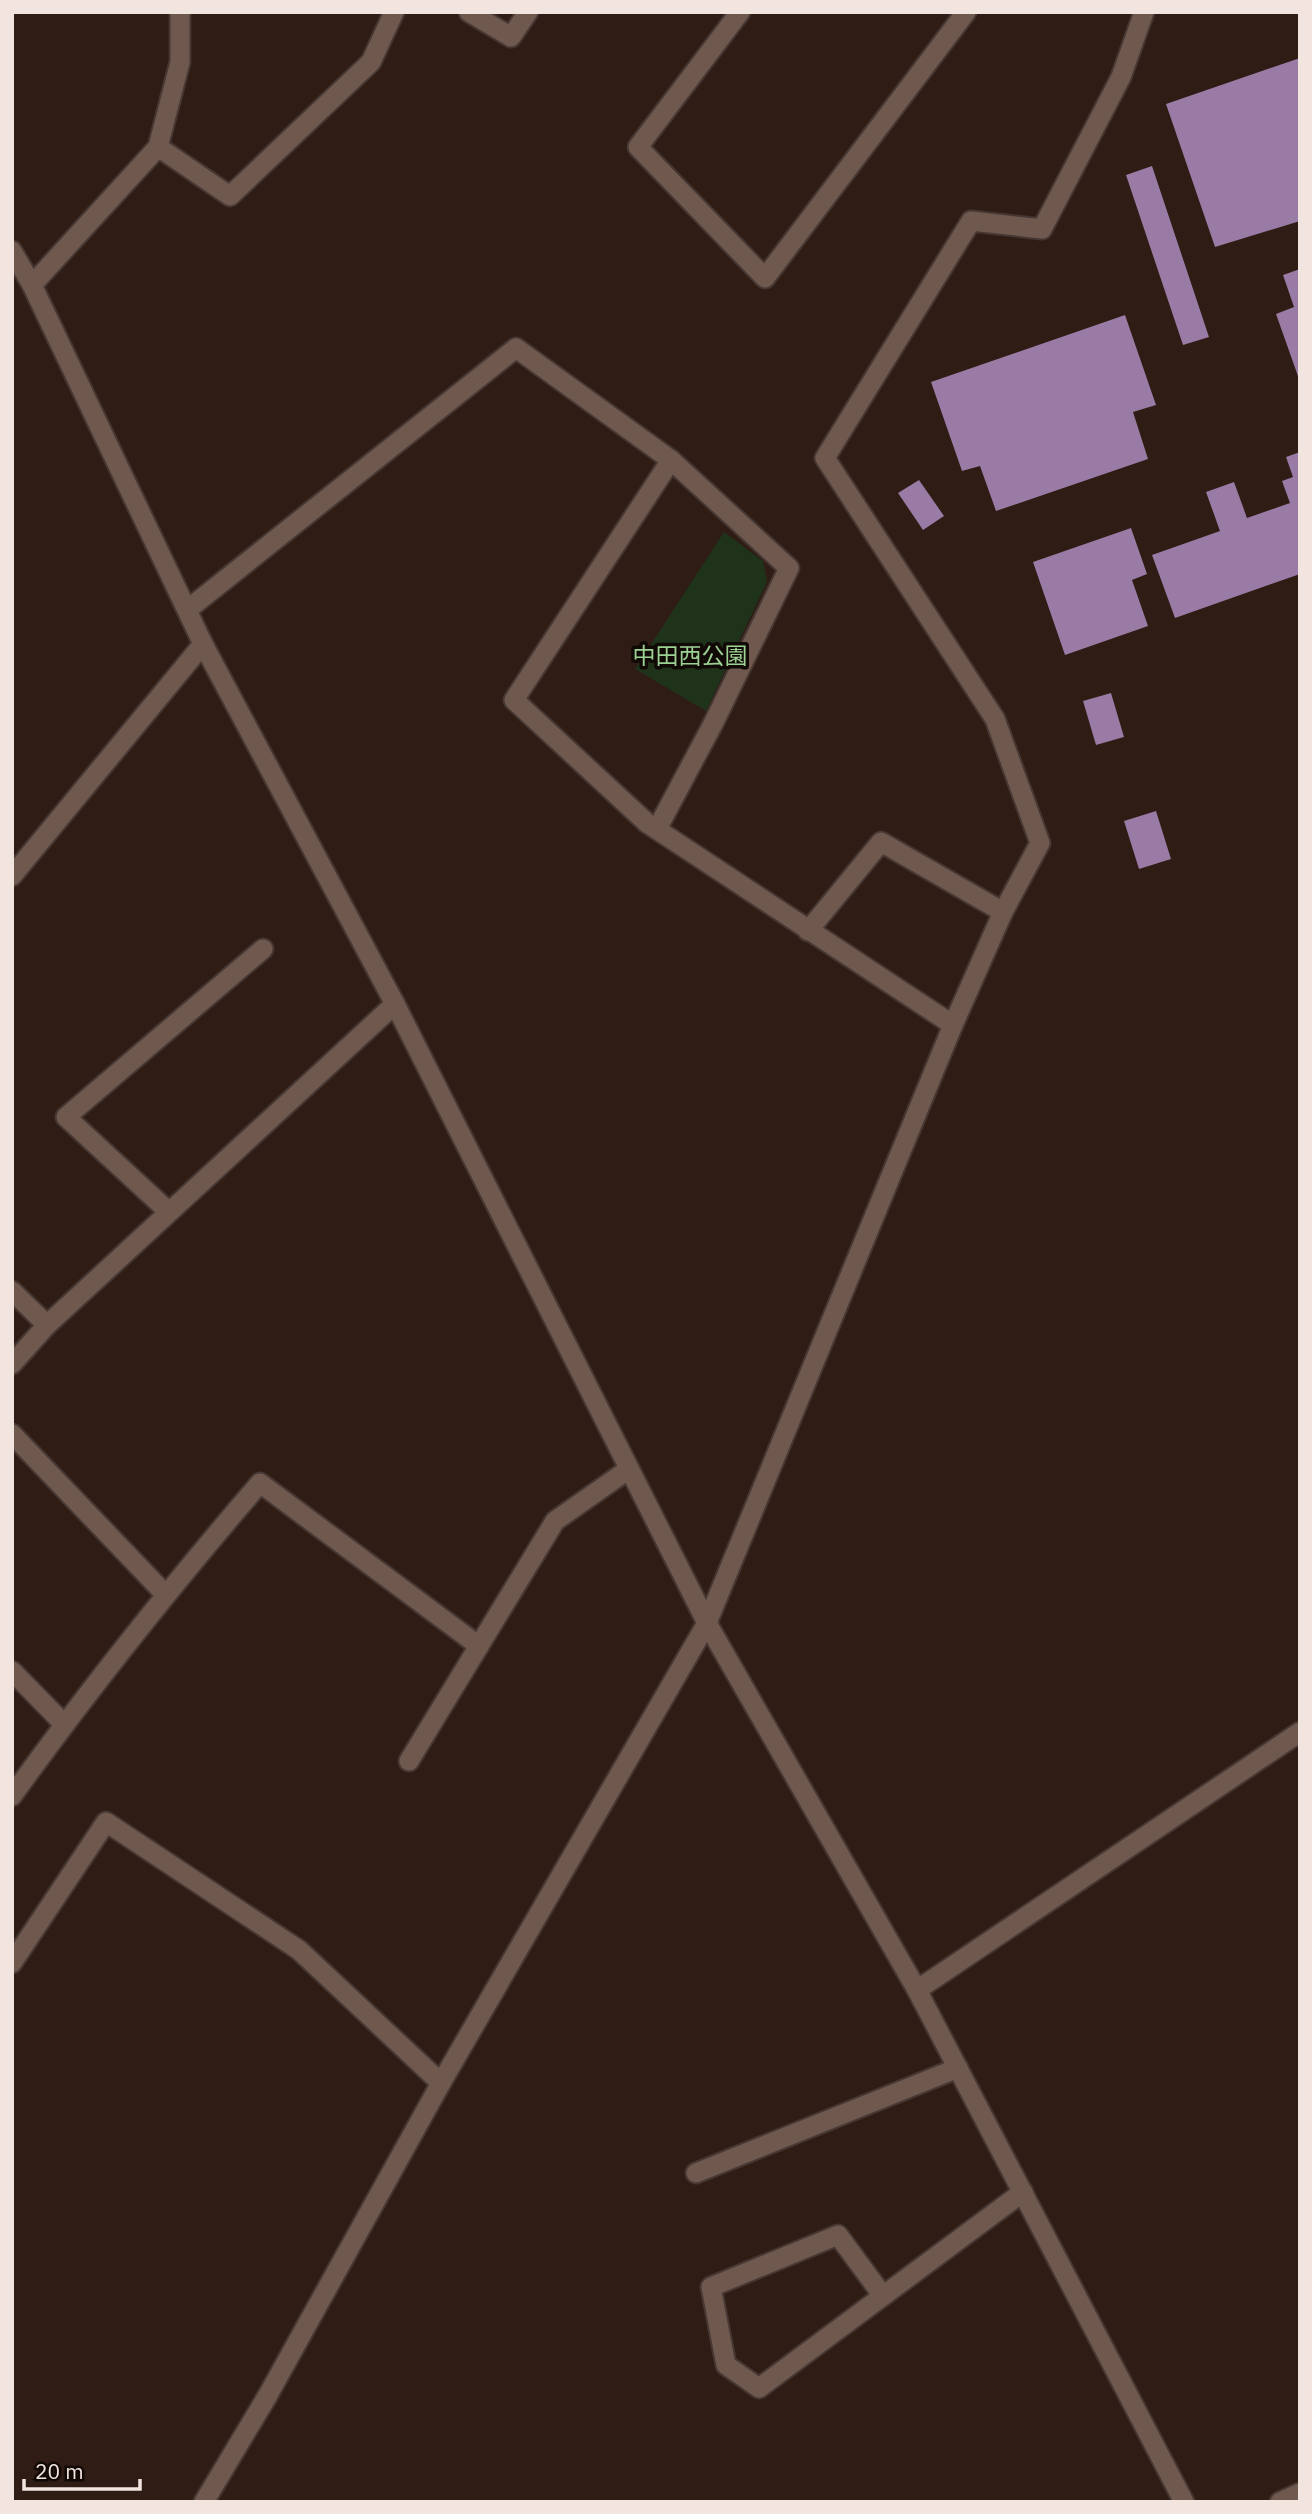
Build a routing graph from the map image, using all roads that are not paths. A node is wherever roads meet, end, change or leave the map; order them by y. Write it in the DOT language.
graph roads {
  1 [pos="180,12"];
  2 [pos="394,12"];
  3 [pos="469,12"];
  4 [pos="528,12"];
  5 [pos="740,12"];
  6 [pos="966,12"];
  7 [pos="1144,12"];
  8 [pos="158,147"];
  9 [pos="12,251"];
  10 [pos="32,285"];
  11 [pos="671,460"];
  12 [pos="187,610"];
  13 [pos="203,644"];
  14 [pos="657,829"];
  15 [pos="12,876"];
  16 [pos="1003,912"];
  17 [pos="808,931"];
  18 [pos="263,949"];
  19 [pos="395,1004"];
  20 [pos="953,1025"];
  21 [pos="169,1212"];
  22 [pos="12,1290"];
  23 [pos="47,1325"];
  24 [pos="12,1364"];
  25 [pos="12,1434"];
  26 [pos="629,1469"];
  27 [pos="165,1594"];
  28 [pos="707,1623"];
  29 [pos="479,1646"];
  30 [pos="12,1671"];
  31 [pos="64,1724"];
  32 [pos="1300,1732"];
  33 [pos="409,1761"];
  34 [pos="12,1796"];
  35 [pos="12,1963"];
  36 [pos="917,1990"];
  37 [pos="958,2068"];
  38 [pos="441,2082"];
  39 [pos="696,2173"];
  40 [pos="1023,2192"];
  41 [pos="883,2296"];
  42 [pos="1300,2493"];
  43 [pos="204,2502"];
  44 [pos="1184,2502"];
  45 [pos="1280,2502"];
  1 -- 8 [label="street"];
  2 -- 8 [label="street"];
  3 -- 4 [label="street"];
  5 -- 6 [label="street"];
  7 -- 16 [label="street"];
  8 -- 10 [label="street"];
  9 -- 10 [label="street"];
  10 -- 12 [label="street"];
  11 -- 12 [label="street"];
  11 -- 14 [label="street"];
  11 -- 14 [label="street"];
  12 -- 13 [label="street"];
  13 -- 15 [label="street"];
  13 -- 19 [label="street"];
  14 -- 17 [label="street"];
  16 -- 17 [label="street"];
  16 -- 20 [label="street"];
  17 -- 20 [label="street"];
  18 -- 21 [label="street"];
  19 -- 21 [label="street"];
  19 -- 26 [label="street"];
  20 -- 28 [label="street"];
  21 -- 23 [label="street"];
  22 -- 23 [label="street"];
  23 -- 24 [label="street"];
  25 -- 27 [label="street"];
  26 -- 28 [label="street"];
  26 -- 29 [label="street"];
  27 -- 29 [label="street"];
  27 -- 31 [label="street"];
  28 -- 36 [label="street"];
  28 -- 38 [label="street"];
  29 -- 33 [label="street"];
  30 -- 31 [label="street"];
  31 -- 34 [label="street"];
  32 -- 36 [label="street"];
  35 -- 38 [label="street"];
  36 -- 37 [label="street"];
  37 -- 39 [label="street"];
  37 -- 40 [label="street"];
  38 -- 43 [label="street"];
  40 -- 41 [label="street"];
  40 -- 44 [label="street"];
  41 -- 41 [label="street"];
  42 -- 45 [label="street"];
}
